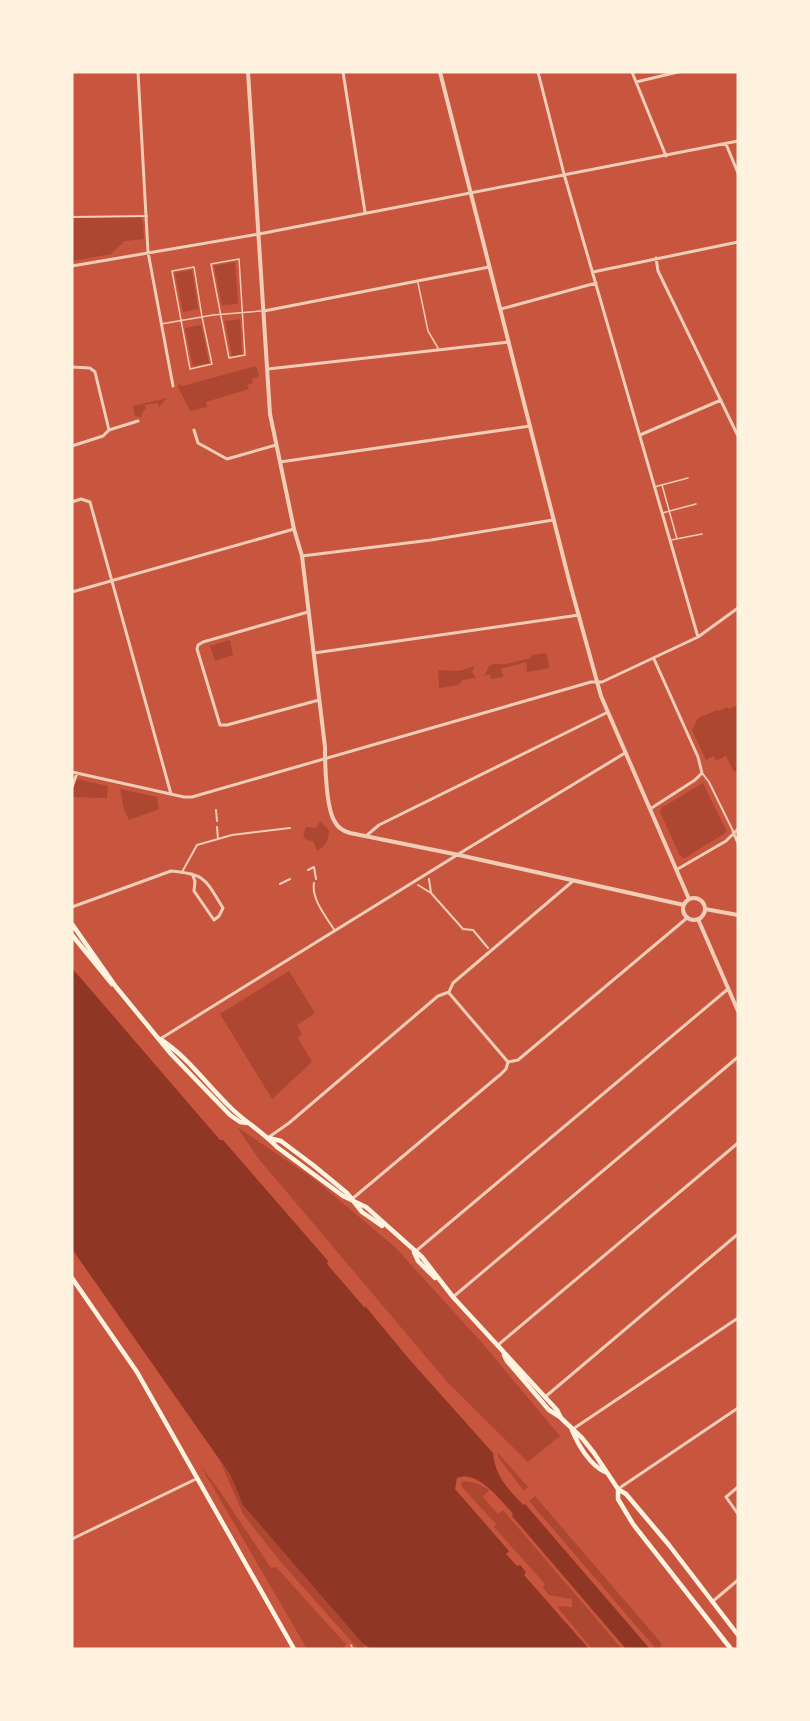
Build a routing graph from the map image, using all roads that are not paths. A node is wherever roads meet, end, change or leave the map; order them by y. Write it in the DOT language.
graph roads {
  1 [pos="138,72"];
  2 [pos="248,72"];
  3 [pos="343,72"];
  4 [pos="440,72"];
  5 [pos="538,72"];
  6 [pos="632,72"];
  7 [pos="678,72"];
  8 [pos="636,82"];
  9 [pos="738,141"];
  10 [pos="726,144"];
  11 [pos="666,156"];
  12 [pos="738,173"];
  13 [pos="564,174"];
  14 [pos="471,193"];
  15 [pos="365,212"];
  16 [pos="147,216"];
  17 [pos="72,217"];
  18 [pos="259,234"];
  19 [pos="738,242"];
  20 [pos="148,252"];
  21 [pos="656,258"];
  22 [pos="72,266"];
  23 [pos="490,267"];
  24 [pos="593,272"];
  25 [pos="417,282"];
  26 [pos="596,283"];
  27 [pos="501,309"];
  28 [pos="264,311"];
  29 [pos="241,313"];
  30 [pos="220,315"];
  31 [pos="202,317"];
  32 [pos="182,321"];
  33 [pos="161,324"];
  34 [pos="509,342"];
  35 [pos="438,349"];
  36 [pos="72,367"];
  37 [pos="267,369"];
  38 [pos="172,386"];
  39 [pos="721,400"];
  40 [pos="138,421"];
  41 [pos="530,426"];
  42 [pos="109,430"];
  43 [pos="194,430"];
  44 [pos="640,435"];
  45 [pos="738,436"];
  46 [pos="276,445"];
  47 [pos="72,446"];
  48 [pos="280,462"];
  49 [pos="688,478"];
  50 [pos="662,485"];
  51 [pos="654,487"];
  52 [pos="72,502"];
  53 [pos="696,504"];
  54 [pos="669,511"];
  55 [pos="662,513"];
  56 [pos="555,520"];
  57 [pos="294,529"];
  58 [pos="702,534"];
  59 [pos="677,539"];
  60 [pos="669,540"];
  61 [pos="302,556"];
  62 [pos="113,580"];
  63 [pos="72,591"];
  64 [pos="738,608"];
  65 [pos="308,612"];
  66 [pos="579,615"];
  67 [pos="698,637"];
  68 [pos="314,653"];
  69 [pos="654,658"];
  70 [pos="597,682"];
  71 [pos="319,700"];
  72 [pos="608,712"];
  73 [pos="625,753"];
  74 [pos="325,758"];
  75 [pos="74,773"];
  76 [pos="702,773"];
  77 [pos="72,787"];
  78 [pos="171,794"];
  79 [pos="650,809"];
  80 [pos="216,810"];
  81 [pos="217,821"];
  82 [pos="217,828"];
  83 [pos="290,828"];
  84 [pos="738,829"];
  85 [pos="733,832"];
  86 [pos="366,836"];
  87 [pos="218,839"];
  88 [pos="738,843"];
  89 [pos="459,855"];
  90 [pos="308,870"];
  91 [pos="676,870"];
  92 [pos="182,872"];
  93 [pos="192,874"];
  94 [pos="290,879"];
  95 [pos="316,879"];
  96 [pos="429,879"];
  97 [pos="573,881"];
  98 [pos="280,884"];
  99 [pos="314,884"];
  100 [pos="418,885"];
  101 [pos="431,893"];
  102 [pos="689,899"];
  103 [pos="684,904"];
  104 [pos="72,907"];
  105 [pos="705,909"];
  106 [pos="738,915"];
  107 [pos="687,918"];
  108 [pos="698,919"];
  109 [pos="72,924"];
  110 [pos="335,931"];
  111 [pos="72,935"];
  112 [pos="488,948"];
  113 [pos="116,987"];
  114 [pos="728,989"];
  115 [pos="449,992"];
  116 [pos="738,1011"];
  117 [pos="160,1039"];
  118 [pos="738,1057"];
  119 [pos="508,1062"];
  120 [pos="268,1138"];
  121 [pos="738,1143"];
  122 [pos="350,1200"];
  123 [pos="738,1234"];
  124 [pos="414,1252"];
  125 [pos="72,1278"];
  126 [pos="453,1298"];
  127 [pos="738,1318"];
  128 [pos="497,1346"];
  129 [pos="504,1355"];
  130 [pos="545,1397"];
  131 [pos="738,1408"];
  132 [pos="561,1418"];
  133 [pos="572,1430"];
  134 [pos="196,1479"];
  135 [pos="738,1487"];
  136 [pos="618,1489"];
  137 [pos="738,1514"];
  138 [pos="72,1539"];
  139 [pos="738,1580"];
  140 [pos="712,1602"];
  141 [pos="738,1635"];
  142 [pos="351,1645"];
  143 [pos="294,1649"];
  144 [pos="352,1649"];
  145 [pos="731,1649"];
  1 -- 16 [label="street"];
  2 -- 18 [label="street"];
  3 -- 15 [label="street"];
  4 -- 14 [label="street"];
  5 -- 13 [label="street"];
  6 -- 8 [label="street"];
  7 -- 8 [label="street"];
  8 -- 11 [label="street"];
  9 -- 10 [label="street"];
  10 -- 11 [label="street"];
  10 -- 12 [label="street"];
  11 -- 13 [label="street"];
  13 -- 14 [label="street"];
  13 -- 24 [label="street"];
  14 -- 15 [label="street"];
  14 -- 23 [label="street"];
  15 -- 18 [label="street"];
  16 -- 17 [label="street"];
  16 -- 20 [label="street"];
  18 -- 20 [label="street"];
  18 -- 28 [label="street"];
  19 -- 21 [label="street"];
  20 -- 22 [label="street"];
  20 -- 33 [label="street"];
  21 -- 24 [label="street"];
  21 -- 39 [label="street"];
  23 -- 25 [label="street"];
  23 -- 27 [label="street"];
  24 -- 26 [label="street"];
  25 -- 28 [label="street"];
  25 -- 35 [label="lane"];
  26 -- 27 [label="street"];
  26 -- 44 [label="street"];
  27 -- 34 [label="street"];
  28 -- 29 [label="lane"];
  28 -- 37 [label="street"];
  29 -- 30 [label="lane"];
  29 -- 30 [label="lane"];
  29 -- 30 [label="lane"];
  30 -- 31 [label="lane"];
  31 -- 32 [label="lane"];
  31 -- 32 [label="lane"];
  31 -- 32 [label="lane"];
  32 -- 33 [label="lane"];
  33 -- 38 [label="street"];
  34 -- 35 [label="street"];
  34 -- 41 [label="street"];
  35 -- 37 [label="street"];
  36 -- 42 [label="street"];
  37 -- 46 [label="street"];
  39 -- 44 [label="street"];
  39 -- 45 [label="street"];
  40 -- 42 [label="street"];
  41 -- 48 [label="street"];
  41 -- 56 [label="street"];
  42 -- 47 [label="street"];
  43 -- 46 [label="street"];
  44 -- 51 [label="street"];
  46 -- 48 [label="street"];
  48 -- 57 [label="street"];
  49 -- 50 [label="lane"];
  50 -- 51 [label="lane"];
  50 -- 54 [label="lane"];
  51 -- 55 [label="street"];
  52 -- 62 [label="street"];
  53 -- 54 [label="lane"];
  54 -- 55 [label="lane"];
  54 -- 59 [label="lane"];
  55 -- 60 [label="street"];
  56 -- 61 [label="street"];
  56 -- 66 [label="street"];
  57 -- 61 [label="street"];
  57 -- 62 [label="street"];
  58 -- 59 [label="lane"];
  59 -- 60 [label="lane"];
  60 -- 67 [label="street"];
  61 -- 65 [label="street"];
  62 -- 63 [label="street"];
  62 -- 78 [label="street"];
  64 -- 67 [label="street"];
  65 -- 68 [label="street"];
  65 -- 71 [label="street"];
  66 -- 68 [label="street"];
  66 -- 70 [label="street"];
  67 -- 69 [label="street"];
  68 -- 71 [label="street"];
  69 -- 70 [label="street"];
  69 -- 76 [label="street"];
  70 -- 72 [label="street"];
  70 -- 74 [label="street"];
  71 -- 74 [label="street"];
  72 -- 73 [label="street"];
  72 -- 86 [label="street"];
  73 -- 79 [label="street"];
  73 -- 89 [label="street"];
  74 -- 78 [label="street"];
  74 -- 86 [label="street"];
  75 -- 77 [label="street"];
  75 -- 78 [label="street"];
  76 -- 79 [label="street"];
  76 -- 85 [label="street"];
  79 -- 91 [label="street"];
  80 -- 81 [label="street"];
  82 -- 87 [label="street"];
  83 -- 87 [label="street"];
  84 -- 85 [label="street"];
  85 -- 88 [label="street"];
  85 -- 91 [label="street"];
  86 -- 89 [label="street"];
  87 -- 92 [label="street"];
  89 -- 97 [label="street"];
  89 -- 110 [label="street"];
  90 -- 95 [label="street"];
  91 -- 102 [label="street"];
  92 -- 93 [label="street"];
  92 -- 104 [label="street"];
  93 -- 93 [label="street"];
  94 -- 98 [label="street"];
  96 -- 101 [label="street"];
  97 -- 103 [label="street"];
  97 -- 115 [label="street"];
  99 -- 110 [label="street"];
  100 -- 101 [label="street"];
  101 -- 112 [label="street"];
  102 -- 103 [label="street"];
  102 -- 105 [label="street"];
  103 -- 107 [label="street"];
  105 -- 106 [label="street"];
  105 -- 108 [label="street"];
  107 -- 108 [label="street"];
  107 -- 119 [label="street"];
  108 -- 114 [label="street"];
  109 -- 113 [label="main road"];
  110 -- 117 [label="street"];
  111 -- 113 [label="main road"];
  113 -- 117 [label="main road"];
  114 -- 116 [label="street"];
  114 -- 124 [label="street"];
  115 -- 119 [label="street"];
  115 -- 120 [label="street"];
  117 -- 120 [label="main road"];
  118 -- 126 [label="street"];
  119 -- 122 [label="street"];
  120 -- 122 [label="main road"];
  121 -- 128 [label="street"];
  122 -- 124 [label="main road"];
  123 -- 130 [label="street"];
  124 -- 126 [label="main road"];
  125 -- 134 [label="main road"];
  126 -- 128 [label="main road"];
  127 -- 133 [label="street"];
  128 -- 129 [label="main road"];
  129 -- 130 [label="main road"];
  129 -- 132 [label="main road"];
  130 -- 132 [label="main road"];
  131 -- 136 [label="street"];
  132 -- 133 [label="main road"];
  133 -- 136 [label="main road"];
  134 -- 138 [label="street"];
  134 -- 143 [label="main road"];
  135 -- 137 [label="street"];
  136 -- 140 [label="main road"];
  136 -- 145 [label="main road"];
  139 -- 140 [label="street"];
  140 -- 141 [label="main road"];
  142 -- 144 [label="lane"];
}
